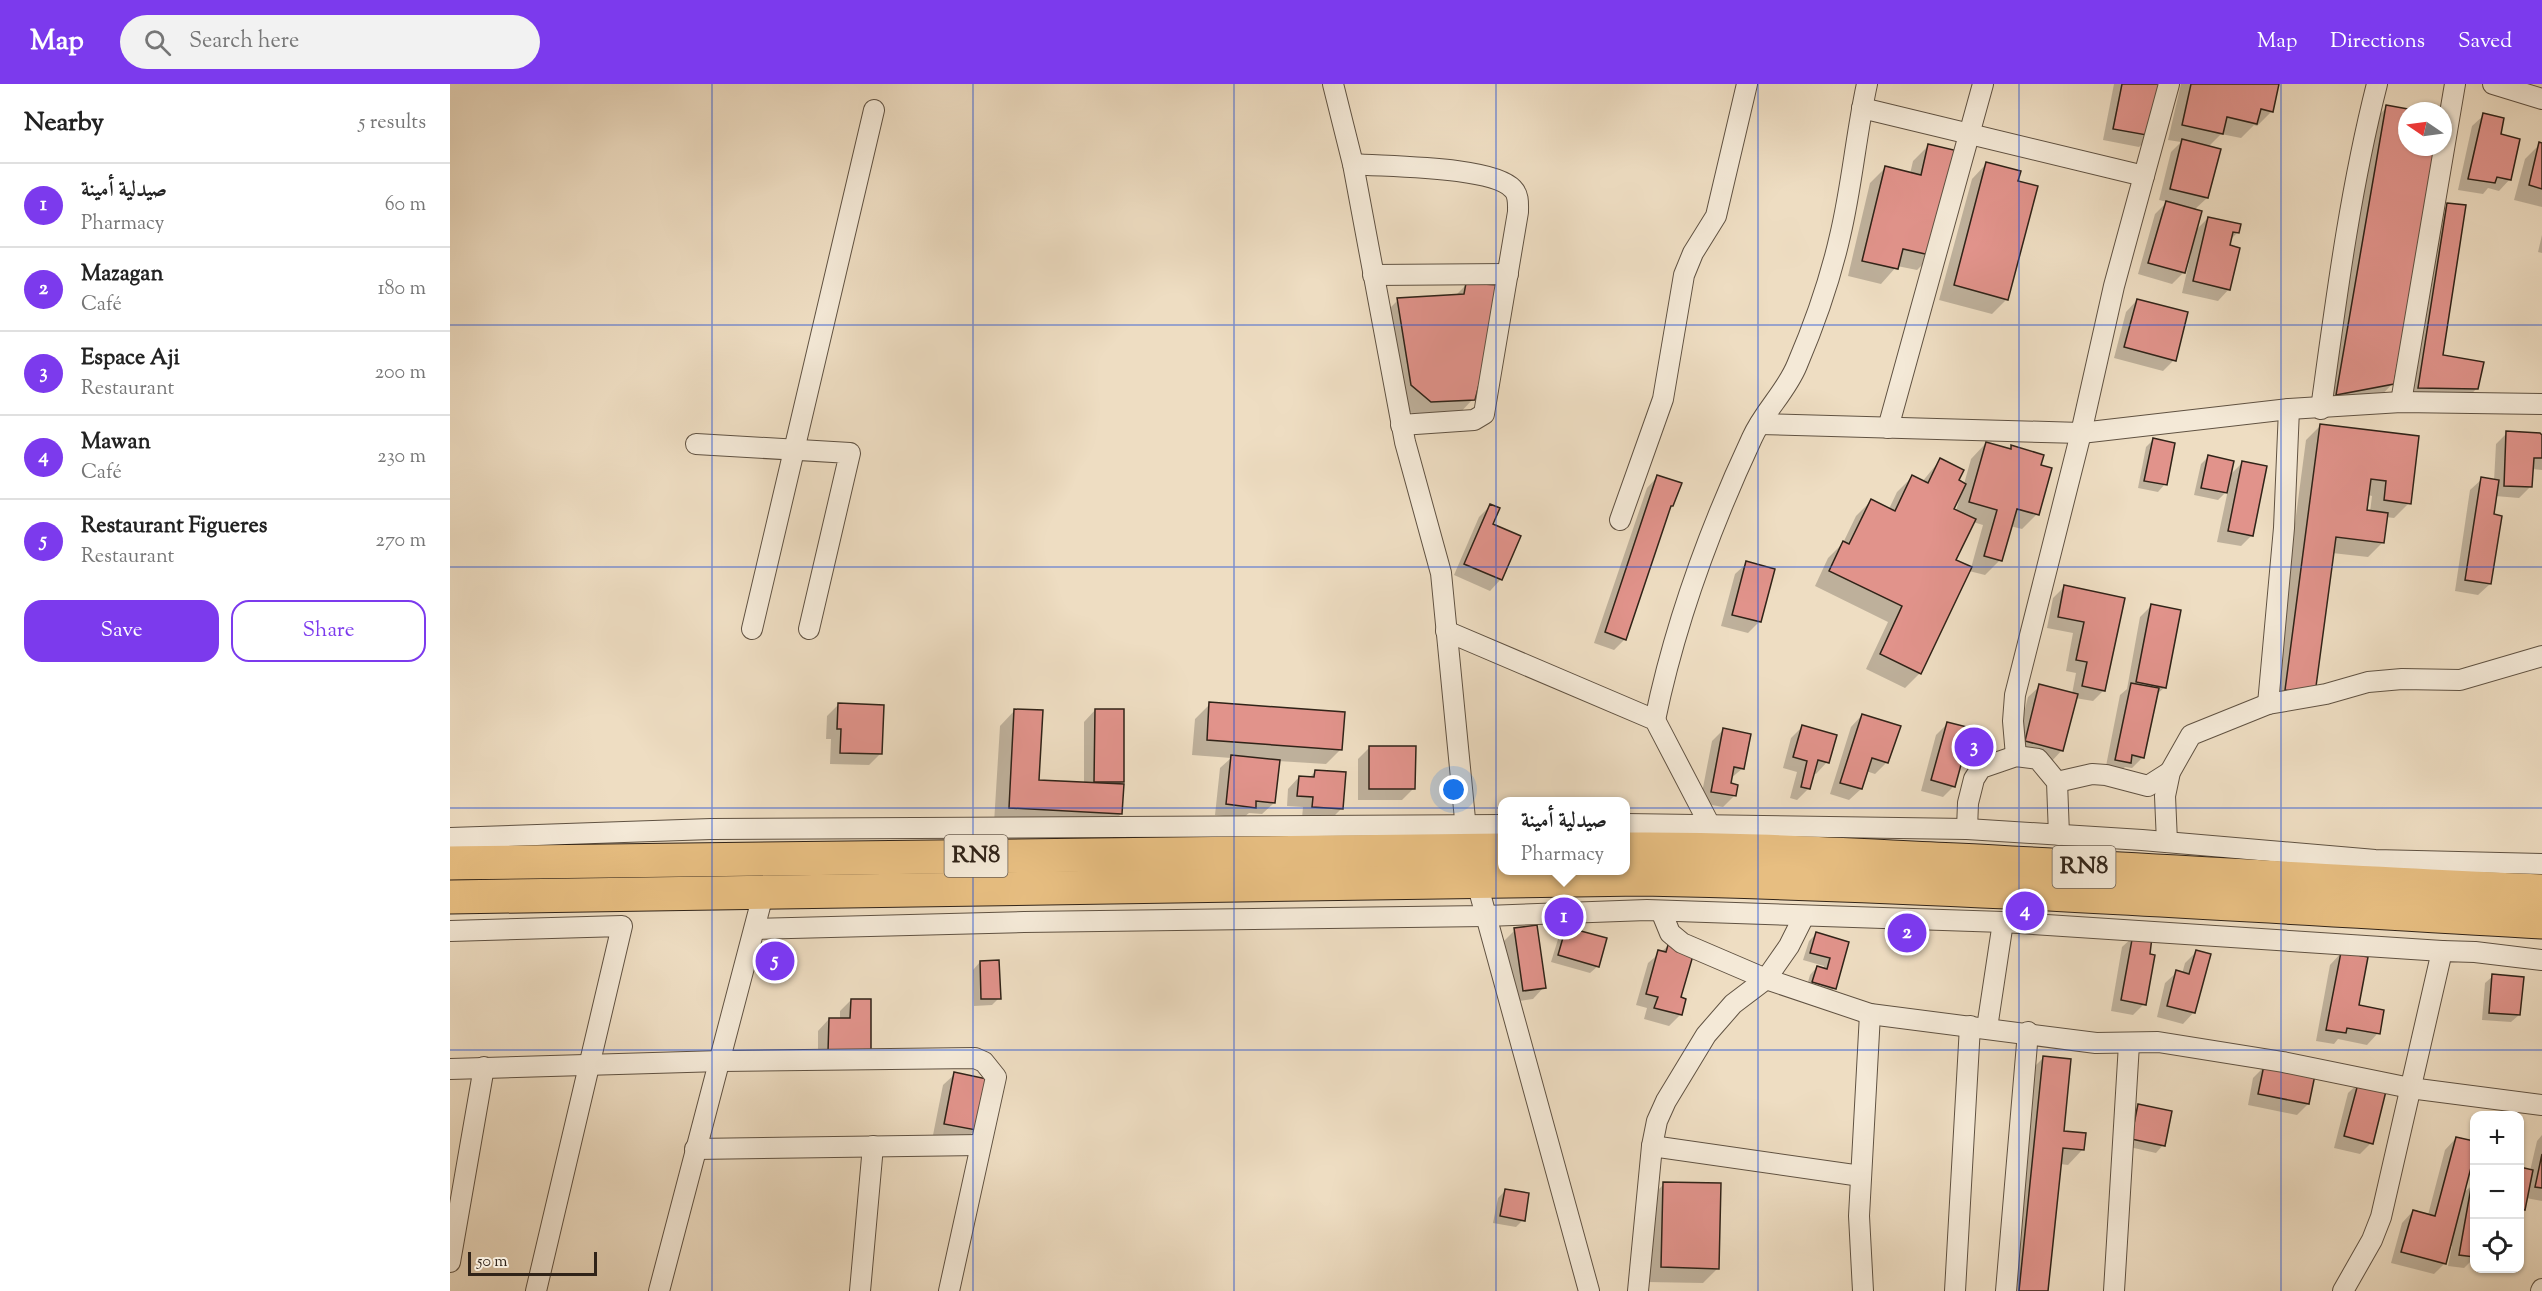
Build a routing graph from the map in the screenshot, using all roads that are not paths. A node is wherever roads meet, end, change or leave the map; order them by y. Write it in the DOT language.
graph roads {
  1 [pos="1333,84"];
  2 [pos="1747,84"];
  3 [pos="1867,84"];
  4 [pos="1983,84"];
  5 [pos="2169,84"];
  6 [pos="2377,84"];
  7 [pos="2455,84"];
  8 [pos="2493,84"];
  9 [pos="2542,99"];
  10 [pos="1862,108"];
  11 [pos="874,110"];
  12 [pos="1970,135"];
  13 [pos="1353,164"];
  14 [pos="2144,176"];
  15 [pos="1508,274"];
  16 [pos="1374,275"];
  17 [pos="2402,402"];
  18 [pos="2542,404"];
  19 [pos="2289,409"];
  20 [pos="2321,409"];
  21 [pos="1760,424"];
  22 [pos="1401,425"];
  23 [pos="1888,428"];
  24 [pos="2081,433"];
  25 [pos="696,444"];
  26 [pos="794,450"];
  27 [pos="1620,520"];
  28 [pos="752,629"];
  29 [pos="809,629"];
  30 [pos="1446,631"];
  31 [pos="2542,656"];
  32 [pos="2268,704"];
  33 [pos="1655,720"];
  34 [pos="2016,756"];
  35 [pos="2170,772"];
  36 [pos="2057,782"];
  37 [pos="1630,825"];
  38 [pos="1498,829"];
  39 [pos="1967,829"];
  40 [pos="2059,835"];
  41 [pos="1716,836"];
  42 [pos="450,838"];
  43 [pos="2167,842"];
  44 [pos="1630,848"];
  45 [pos="1498,850"];
  46 [pos="1469,852"];
  47 [pos="1498,857"];
  48 [pos="450,863"];
  49 [pos="2542,864"];
  50 [pos="1616,875"];
  51 [pos="764,891"];
  52 [pos="2542,891"];
  53 [pos="628,894"];
  54 [pos="450,897"];
  55 [pos="1661,911"];
  56 [pos="1486,916"];
  57 [pos="1804,916"];
  58 [pos="2003,922"];
  59 [pos="2542,922"];
  60 [pos="622,926"];
  61 [pos="756,929"];
  62 [pos="450,931"];
  63 [pos="2442,951"];
  64 [pos="2542,960"];
  65 [pos="1766,979"];
  66 [pos="1870,1014"];
  67 [pos="1979,1027"];
  68 [pos="2028,1032"];
  69 [pos="2129,1044"];
  70 [pos="721,1061"];
  71 [pos="590,1065"];
  72 [pos="484,1067"];
  73 [pos="450,1069"];
  74 [pos="2410,1088"];
  75 [pos="2542,1106"];
  76 [pos="980,1145"];
  77 [pos="873,1146"];
  78 [pos="1652,1146"];
  79 [pos="695,1149"];
  80 [pos="1861,1176"];
  81 [pos="450,1263"];
  82 [pos="536,1291"];
  83 [pos="659,1291"];
  84 [pos="860,1291"];
  85 [pos="949,1291"];
  86 [pos="1589,1291"];
  87 [pos="1638,1291"];
  88 [pos="1863,1291"];
  89 [pos="1955,1291"];
  90 [pos="2006,1291"];
  91 [pos="2114,1291"];
  92 [pos="2343,1291"];
  1 -- 13 [label="street"];
  2 -- 27 [label="street"];
  3 -- 10 [label="street"];
  4 -- 12 [label="street"];
  5 -- 14 [label="street"];
  6 -- 20 [label="street"];
  7 -- 17 [label="street"];
  8 -- 9 [label="street"];
  10 -- 12 [label="street"];
  10 -- 21 [label="street"];
  11 -- 26 [label="street"];
  12 -- 14 [label="street"];
  12 -- 23 [label="street"];
  13 -- 15 [label="street"];
  13 -- 16 [label="street"];
  14 -- 24 [label="street"];
  15 -- 16 [label="street"];
  15 -- 22 [label="street"];
  16 -- 22 [label="street"];
  17 -- 18 [label="street"];
  17 -- 20 [label="street"];
  19 -- 20 [label="street"];
  19 -- 24 [label="street"];
  19 -- 32 [label="street"];
  21 -- 23 [label="street"];
  21 -- 33 [label="street"];
  22 -- 30 [label="street"];
  23 -- 24 [label="street"];
  24 -- 34 [label="street"];
  25 -- 26 [label="street"];
  26 -- 28 [label="street"];
  26 -- 29 [label="street"];
  30 -- 33 [label="street"];
  30 -- 46 [label="street"];
  31 -- 32 [label="street"];
  32 -- 35 [label="street"];
  33 -- 41 [label="street"];
  34 -- 36 [label="street"];
  34 -- 39 [label="street"];
  35 -- 36 [label="street"];
  35 -- 43 [label="street"];
  36 -- 40 [label="street"];
  37 -- 41 [label="street"];
  38 -- 46 [label="street"];
  39 -- 40 [label="street"];
  39 -- 41 [label="street"];
  40 -- 43 [label="street"];
  41 -- 44 [label="highway, RN8"];
  41 -- 52 [label="highway, RN8"];
  42 -- 46 [label="street"];
  43 -- 49 [label="street"];
  45 -- 46 [label="highway, RN8"];
  46 -- 47 [label="highway, RN8"];
  46 -- 48 [label="highway, RN8"];
  46 -- 51 [label="highway, RN8"];
  46 -- 56 [label="street"];
  50 -- 59 [label="highway, RN8"];
  51 -- 53 [label="highway, RN8"];
  51 -- 61 [label="street"];
  53 -- 54 [label="highway, RN8"];
  53 -- 60 [label="street"];
  55 -- 56 [label="street"];
  55 -- 57 [label="street"];
  55 -- 65 [label="street"];
  56 -- 61 [label="street"];
  56 -- 86 [label="street"];
  57 -- 58 [label="street"];
  57 -- 65 [label="street"];
  58 -- 63 [label="street"];
  58 -- 67 [label="street"];
  60 -- 62 [label="street"];
  60 -- 71 [label="street"];
  61 -- 70 [label="street"];
  63 -- 64 [label="street"];
  63 -- 74 [label="street"];
  65 -- 66 [label="street"];
  65 -- 78 [label="street"];
  66 -- 67 [label="street"];
  66 -- 80 [label="street"];
  67 -- 68 [label="street"];
  67 -- 89 [label="street"];
  68 -- 69 [label="street"];
  68 -- 90 [label="street"];
  69 -- 74 [label="street"];
  69 -- 91 [label="street"];
  70 -- 71 [label="street"];
  70 -- 76 [label="street"];
  70 -- 79 [label="street"];
  71 -- 72 [label="street"];
  71 -- 82 [label="street"];
  72 -- 73 [label="street"];
  72 -- 81 [label="street"];
  74 -- 75 [label="street"];
  74 -- 92 [label="street"];
  76 -- 77 [label="street"];
  76 -- 85 [label="street"];
  77 -- 79 [label="street"];
  77 -- 84 [label="street"];
  78 -- 80 [label="street"];
  78 -- 87 [label="street"];
  79 -- 83 [label="street"];
  80 -- 88 [label="street"];
}
